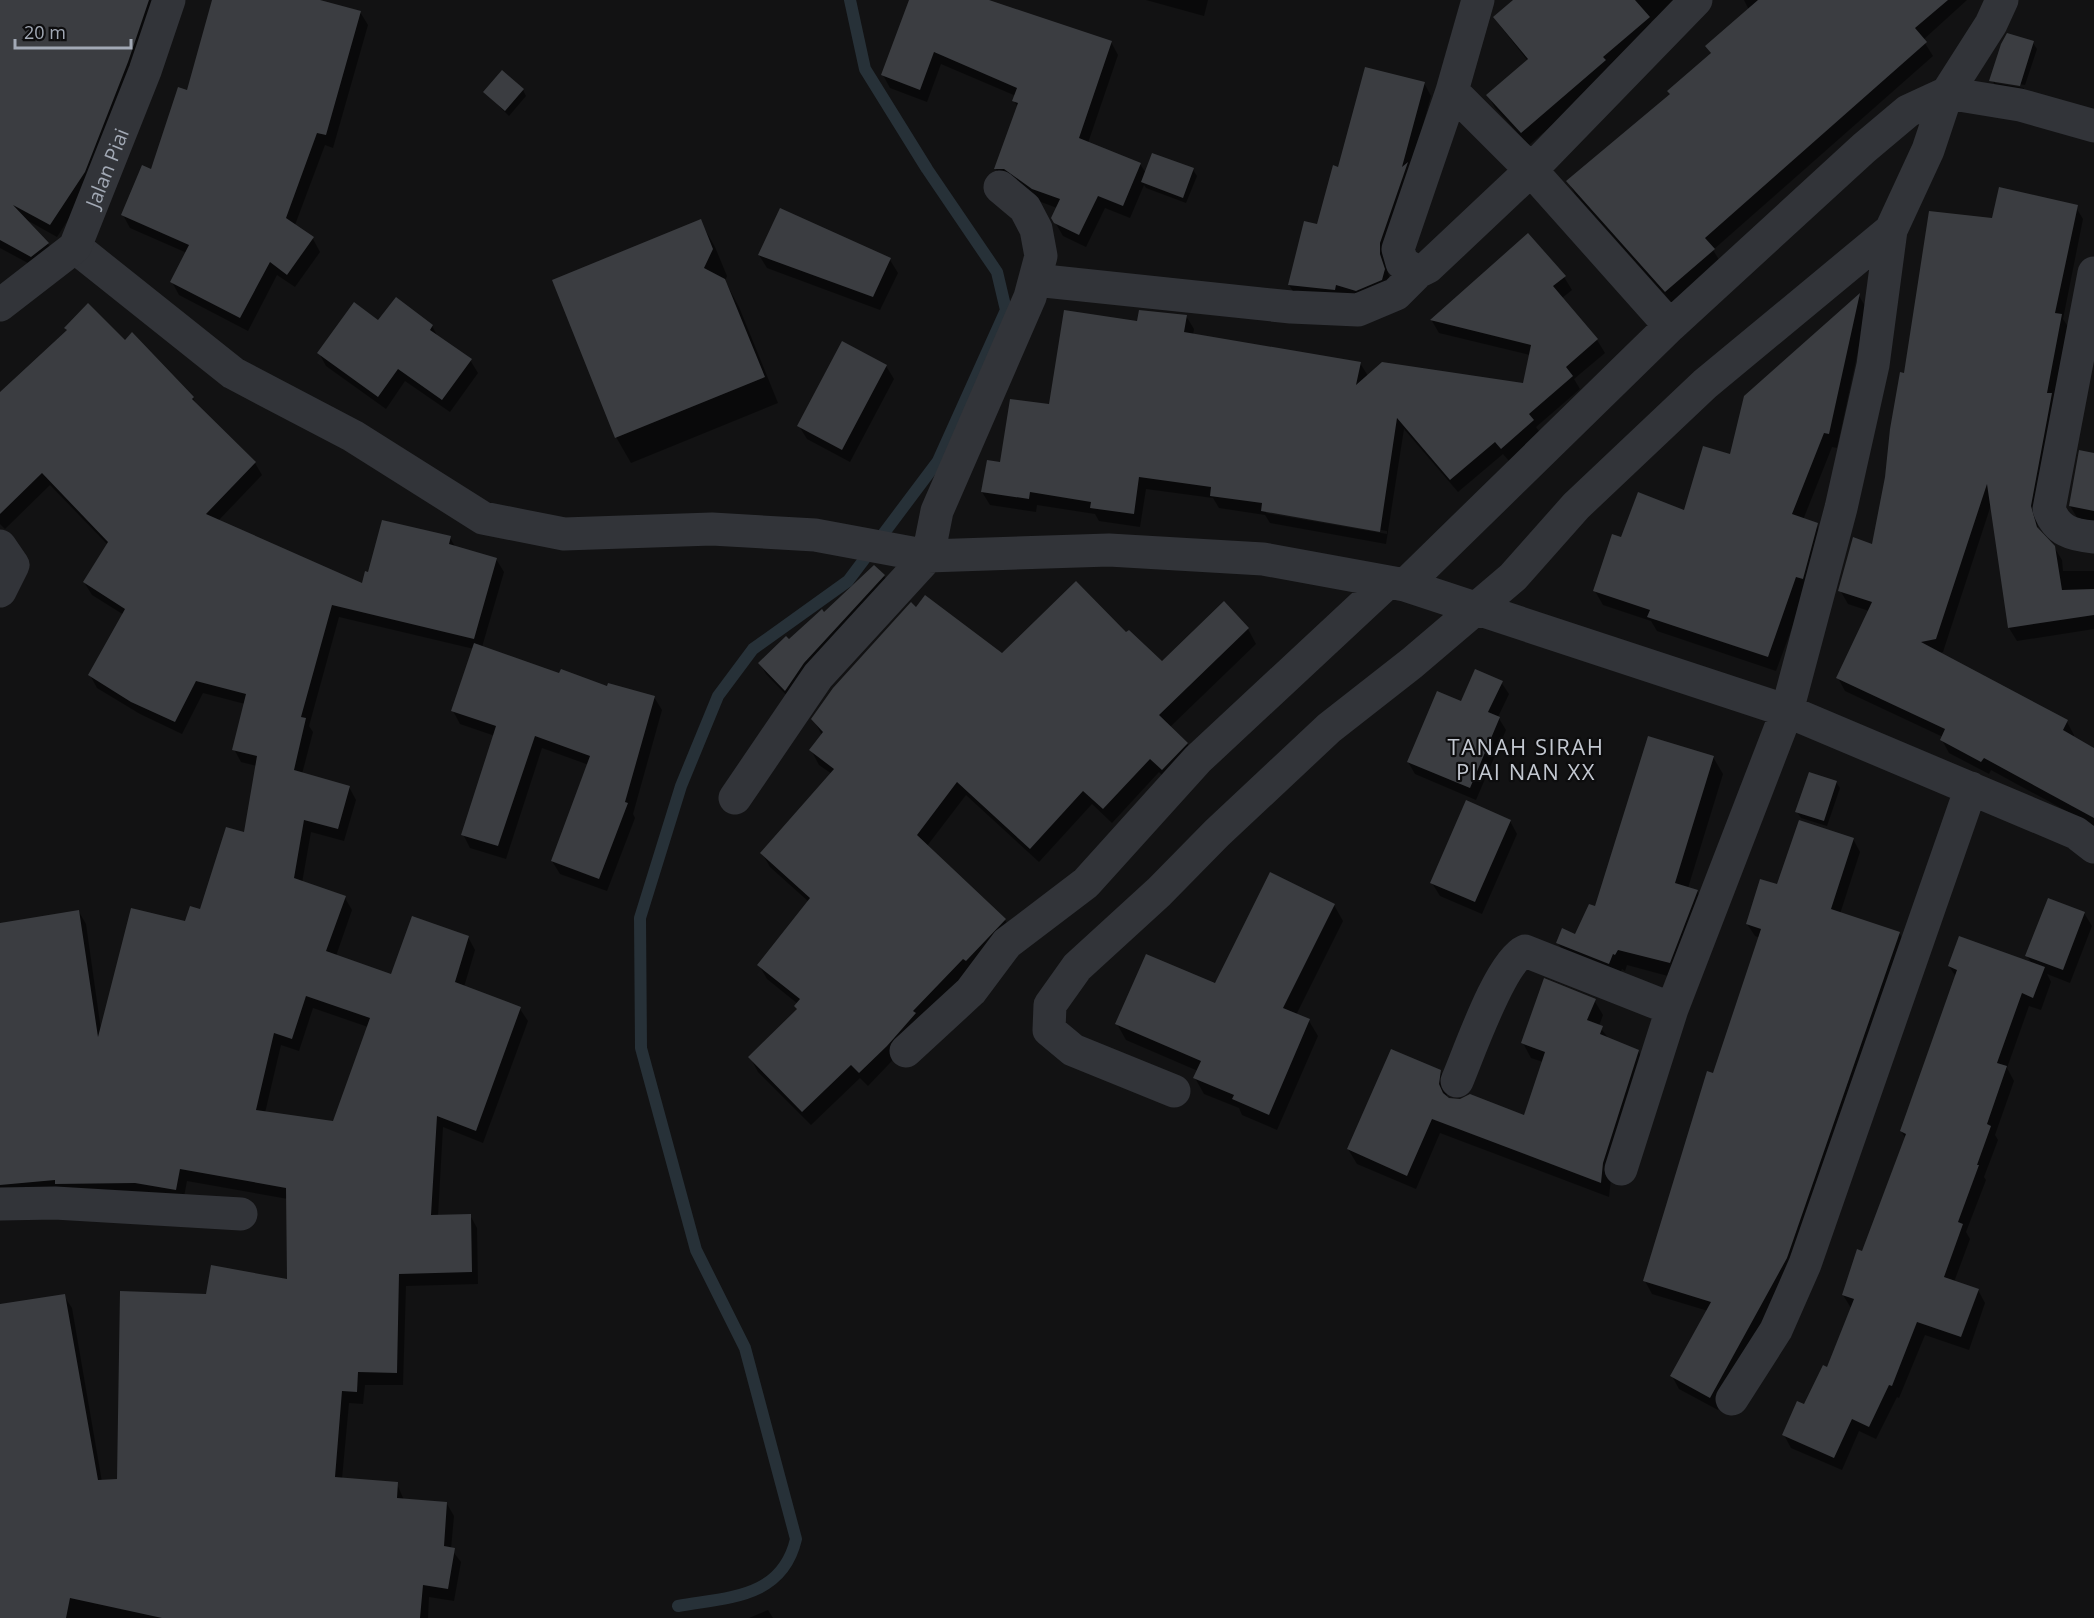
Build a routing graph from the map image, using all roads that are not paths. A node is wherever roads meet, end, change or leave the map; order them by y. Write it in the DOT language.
graph roads {
  1 [pos="169,0"];
  2 [pos="1478,0"];
  3 [pos="1696,0"];
  4 [pos="2002,0"];
  5 [pos="1452,91"];
  6 [pos="1947,93"];
  7 [pos="2094,126"];
  8 [pos="1531,170"];
  9 [pos="1000,187"];
  10 [pos="1891,230"];
  11 [pos="75,247"];
  12 [pos="1418,272"];
  13 [pos="2094,273"];
  14 [pos="1035,280"];
  15 [pos="1,304"];
  16 [pos="1670,326"];
  17 [pos="2094,537"];
  18 [pos="0,546"];
  19 [pos="920,554"];
  20 [pos="1396,584"];
  21 [pos="0,591"];
  22 [pos="1478,607"];
  23 [pos="1787,711"];
  24 [pos="1971,788"];
  25 [pos="735,798"];
  26 [pos="2094,847"];
  27 [pos="1672,1009"];
  28 [pos="906,1051"];
  29 [pos="1457,1081"];
  30 [pos="1174,1091"];
  31 [pos="1622,1169"];
  32 [pos="0,1204"];
  33 [pos="241,1214"];
  34 [pos="1732,1399"];
  1 -- 11 [label="street, Jalan Piai"];
  2 -- 5 [label="street"];
  3 -- 8 [label="street"];
  4 -- 6 [label="street"];
  5 -- 8 [label="street"];
  5 -- 12 [label="street"];
  6 -- 7 [label="street"];
  6 -- 10 [label="street"];
  6 -- 16 [label="street"];
  8 -- 12 [label="street"];
  8 -- 16 [label="street"];
  9 -- 14 [label="street"];
  10 -- 22 [label="street"];
  10 -- 23 [label="street"];
  11 -- 15 [label="street"];
  11 -- 19 [label="street"];
  12 -- 14 [label="street"];
  13 -- 17 [label="street"];
  14 -- 19 [label="street"];
  16 -- 20 [label="street"];
  18 -- 21 [label="street"];
  19 -- 20 [label="street"];
  19 -- 25 [label="street"];
  20 -- 22 [label="street"];
  20 -- 28 [label="street"];
  22 -- 23 [label="street"];
  22 -- 30 [label="street"];
  23 -- 24 [label="street"];
  23 -- 27 [label="street"];
  24 -- 26 [label="street"];
  24 -- 34 [label="street"];
  27 -- 29 [label="street"];
  27 -- 31 [label="street"];
  32 -- 33 [label="street"];
}
